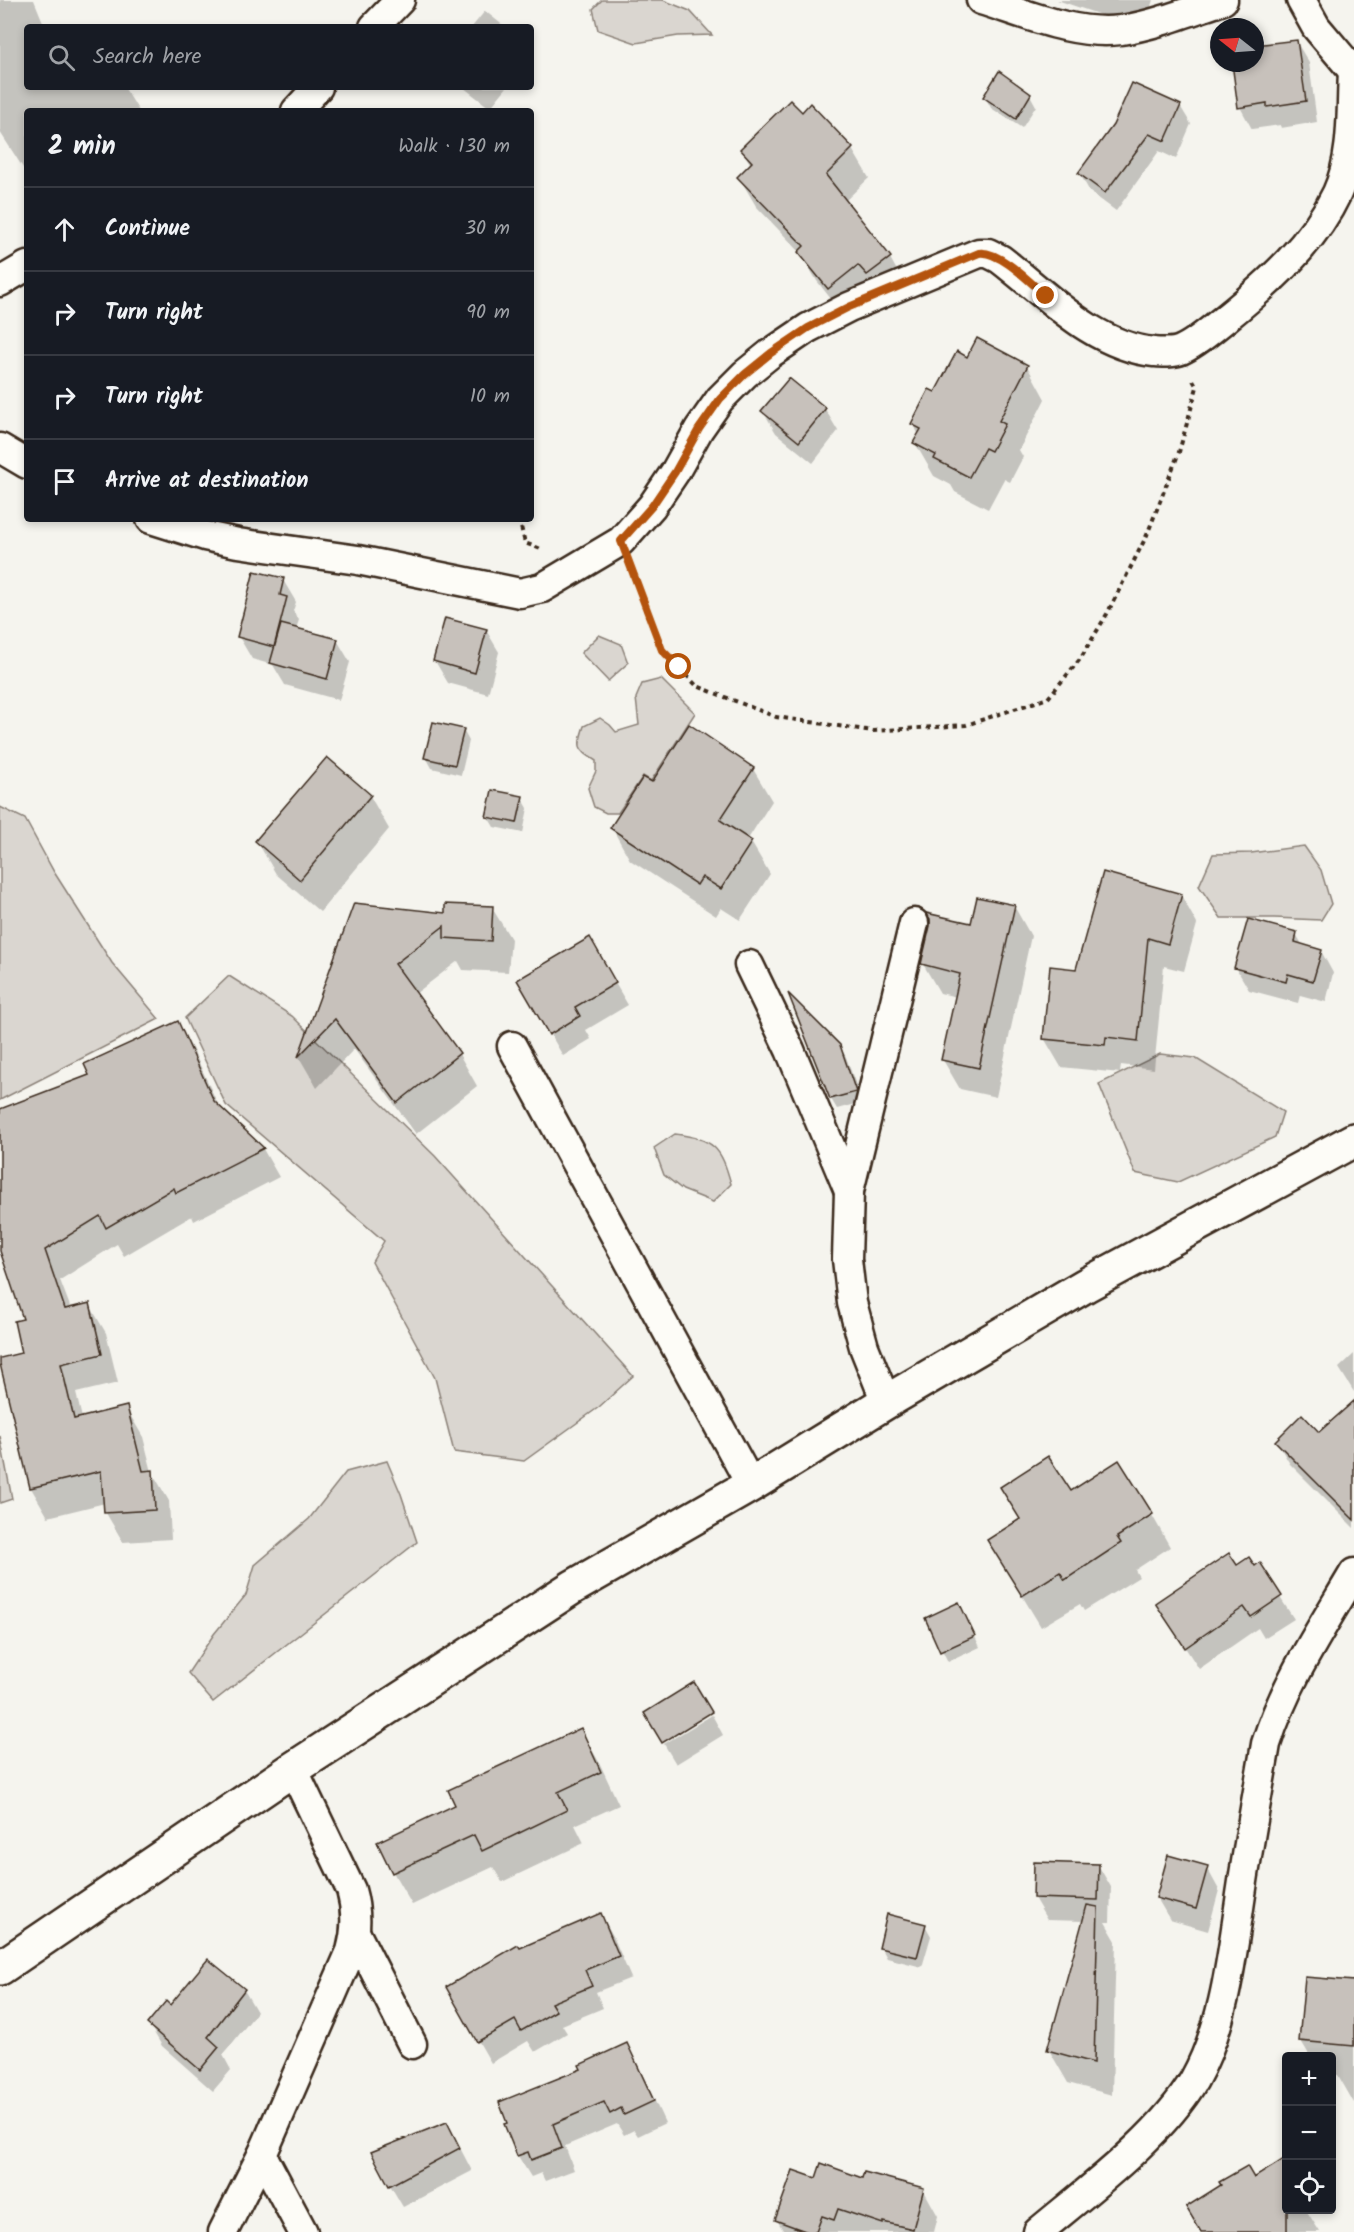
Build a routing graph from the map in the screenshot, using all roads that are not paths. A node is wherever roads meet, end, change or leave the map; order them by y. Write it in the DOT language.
graph roads {
  1 [pos="400,0"];
  2 [pos="981,0"];
  3 [pos="1223,0"];
  4 [pos="1301,0"];
  5 [pos="377,24"];
  6 [pos="1353,72"];
  7 [pos="315,90"];
  8 [pos="299,108"];
  9 [pos="24,268"];
  10 [pos="0,282"];
  11 [pos="0,448"];
  12 [pos="24,462"];
  13 [pos="161,522"];
  14 [pos="914,923"];
  15 [pos="749,965"];
  16 [pos="512,1046"];
  17 [pos="1354,1140"];
  18 [pos="849,1191"];
  19 [pos="886,1402"];
  20 [pos="751,1485"];
  21 [pos="1354,1574"];
  22 [pos="293,1768"];
  23 [pos="356,1934"];
  24 [pos="0,1968"];
  25 [pos="412,2044"];
  26 [pos="262,2155"];
  27 [pos="223,2232"];
  28 [pos="303,2232"];
  29 [pos="1038,2232"];
  1 -- 5 [label="street"];
  2 -- 3 [label="street"];
  4 -- 6 [label="street"];
  6 -- 13 [label="street"];
  7 -- 8 [label="street"];
  9 -- 10 [label="street"];
  11 -- 12 [label="street"];
  14 -- 18 [label="street"];
  15 -- 18 [label="street"];
  16 -- 20 [label="street"];
  17 -- 19 [label="main road"];
  18 -- 19 [label="street"];
  19 -- 20 [label="main road"];
  20 -- 22 [label="main road"];
  21 -- 29 [label="street"];
  22 -- 23 [label="street"];
  22 -- 24 [label="main road"];
  23 -- 25 [label="street"];
  23 -- 26 [label="street"];
  26 -- 27 [label="street"];
  26 -- 28 [label="street"];
}
